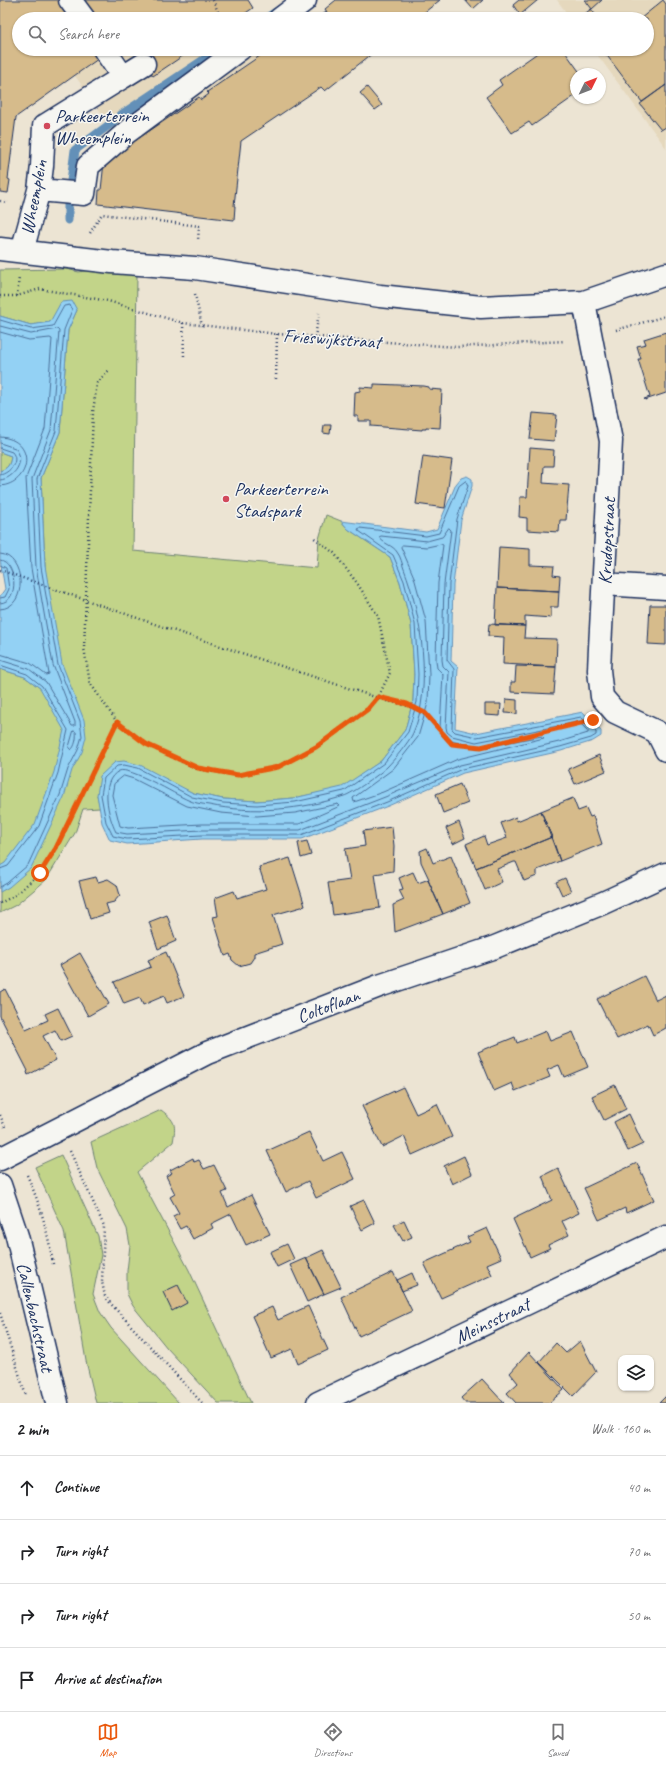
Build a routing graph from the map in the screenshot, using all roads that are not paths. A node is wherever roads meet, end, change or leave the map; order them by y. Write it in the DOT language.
graph roads {
  1 [pos="70,0"];
  2 [pos="305,0"];
  3 [pos="79,12"];
  4 [pos="289,12"];
  5 [pos="109,56"];
  6 [pos="230,56"];
  7 [pos="144,64"];
  8 [pos="123,77"];
  9 [pos="39,190"];
  10 [pos="0,249"];
  11 [pos="22,251"];
  12 [pos="666,274"];
  13 [pos="584,302"];
  14 [pos="604,584"];
  15 [pos="666,588"];
  16 [pos="666,750"];
  17 [pos="666,874"];
  18 [pos="0,1159"];
  19 [pos="0,1185"];
  20 [pos="666,1237"];
  21 [pos="57,1403"];
  22 [pos="318,1403"];
  1 -- 3 [label="street"];
  2 -- 4 [label="street"];
  5 -- 8 [label="street"];
  6 -- 9 [label="street"];
  7 -- 8 [label="street"];
  8 -- 9 [label="street, Wheemplein"];
  9 -- 11 [label="street, Wheemplein"];
  10 -- 11 [label="street"];
  11 -- 13 [label="street"];
  12 -- 13 [label="street"];
  13 -- 14 [label="street, Krudopstraat"];
  14 -- 15 [label="street"];
  14 -- 16 [label="street, Krudopstraat"];
  17 -- 18 [label="street, Coltoflaan"];
  19 -- 21 [label="street, Callenbachstraat"];
  20 -- 22 [label="street, Meinsstraat"];
}
